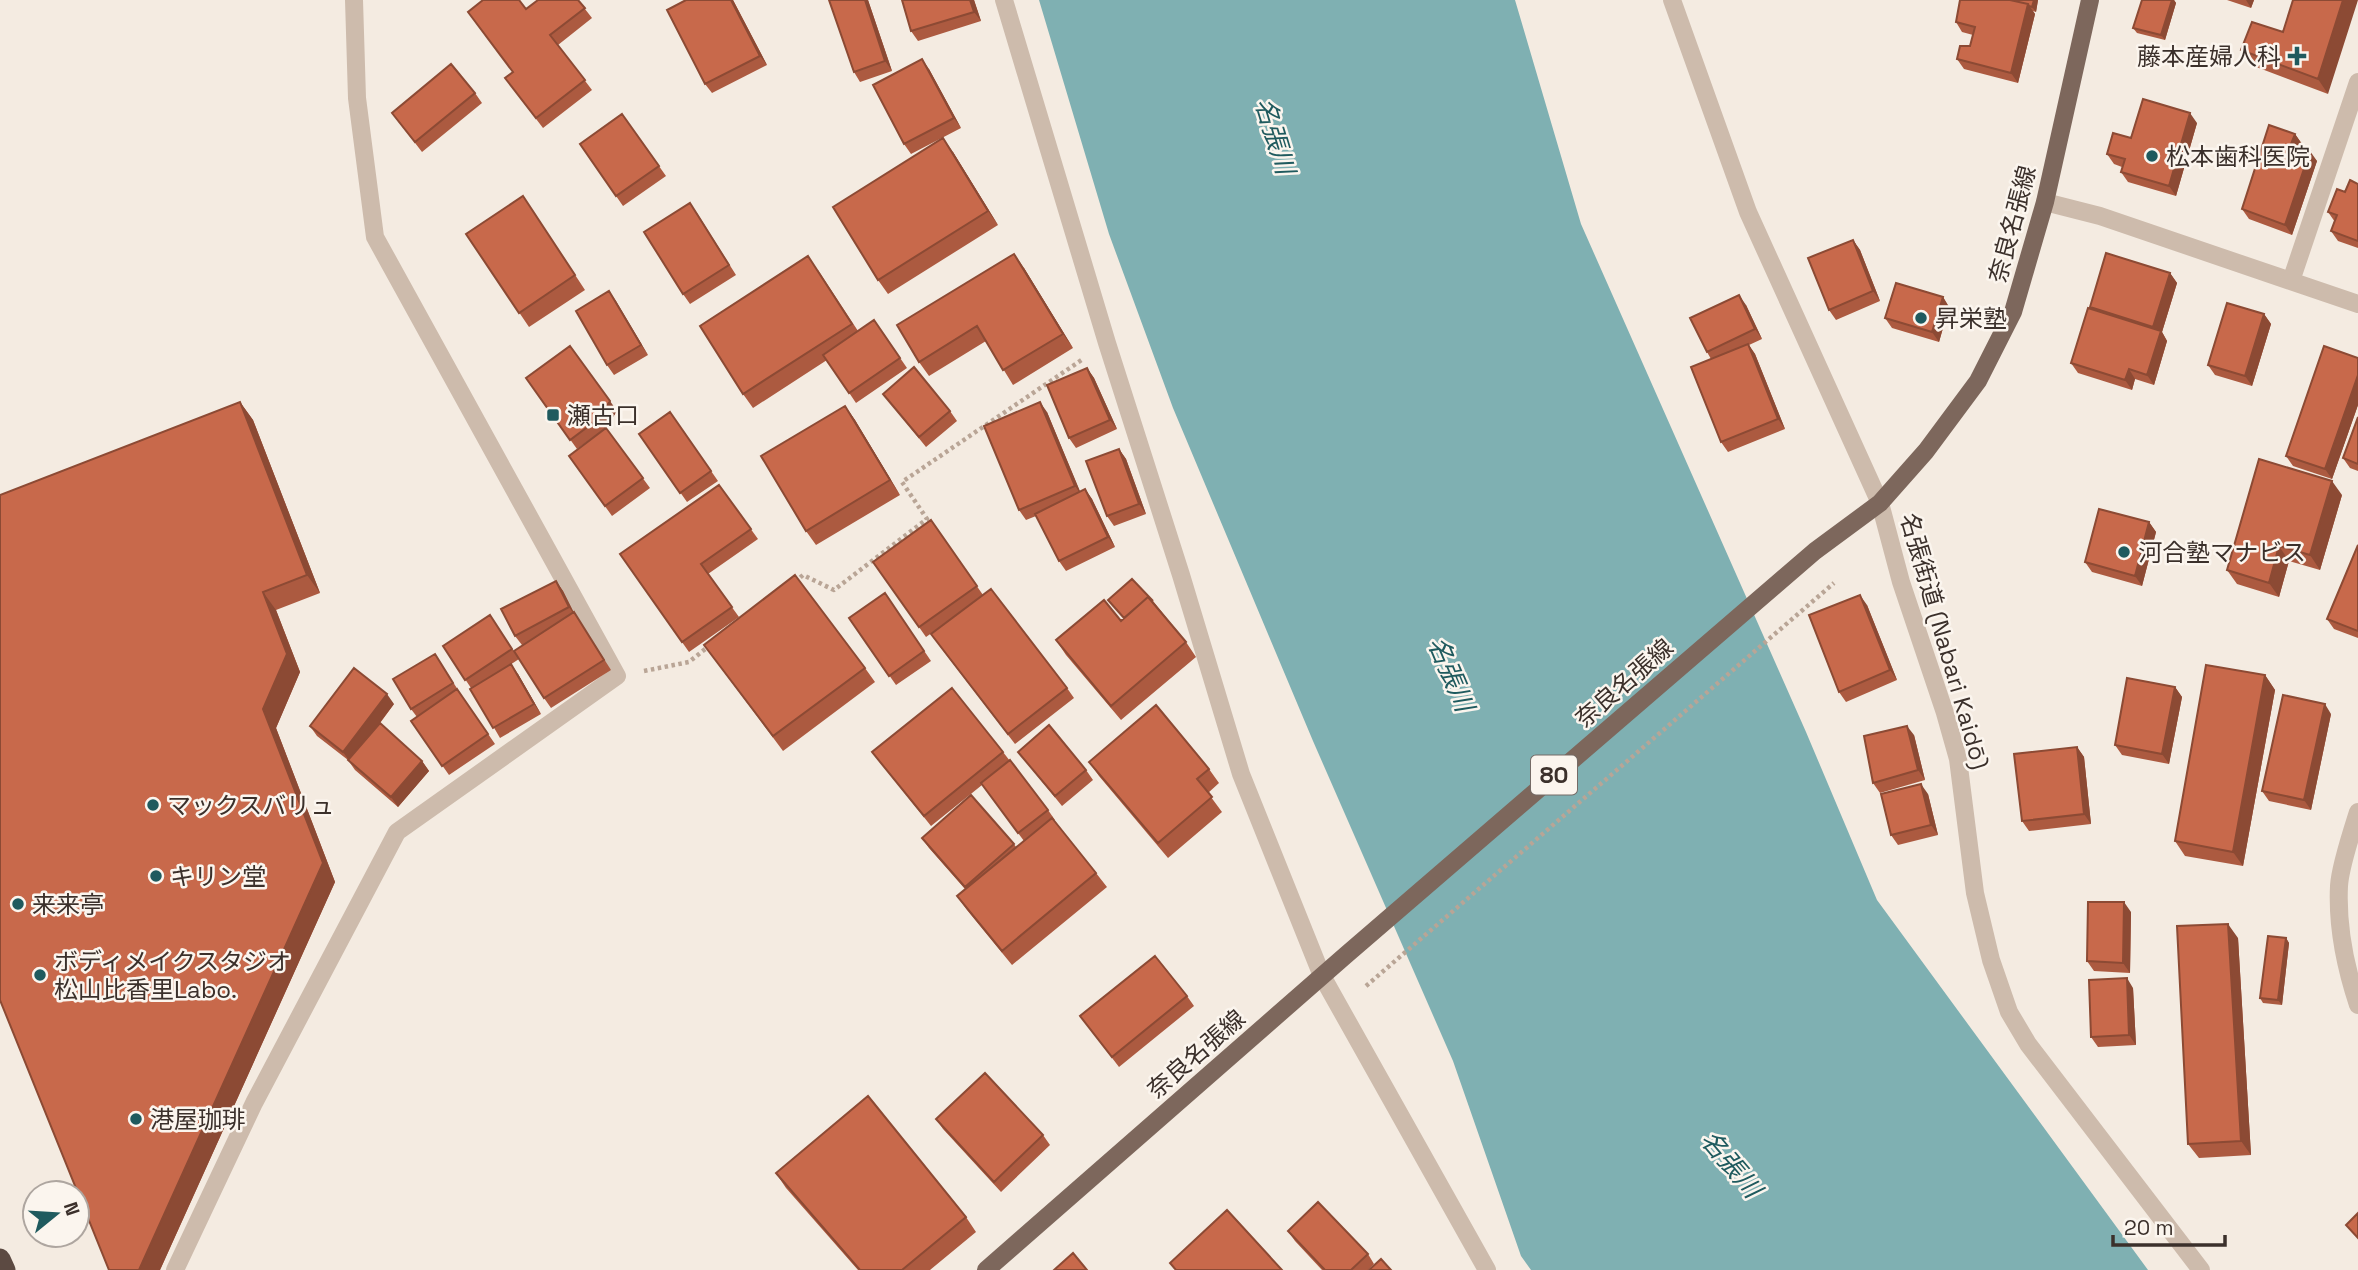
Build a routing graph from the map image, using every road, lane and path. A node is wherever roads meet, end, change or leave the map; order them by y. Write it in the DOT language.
graph roads {
  1 [pos="354,0"];
  2 [pos="1004,0"];
  3 [pos="1672,0"];
  4 [pos="2090,0"];
  5 [pos="2358,82"];
  6 [pos="2045,202"];
  7 [pos="2291,281"];
  8 [pos="2358,304"];
  9 [pos="1107,343"];
  10 [pos="1880,503"];
  11 [pos="793,583"];
  12 [pos="1833,583"];
  13 [pos="710,646"];
  14 [pos="617,676"];
  15 [pos="2358,812"];
  16 [pos="1322,976"];
  17 [pos="1366,986"];
  18 [pos="2358,1004"];
  19 [pos="0,1259"];
  20 [pos="5,1270"];
  21 [pos="175,1270"];
  22 [pos="986,1270"];
  23 [pos="1488,1270"];
  24 [pos="2201,1270"];
  1 -- 14 [label="street"];
  2 -- 9 [label="street"];
  3 -- 10 [label="street, 名張街道 (Nabari Kaidō)"];
  4 -- 6 [label="main road, 奈良名張線 / 80"];
  5 -- 7 [label="street"];
  6 -- 7 [label="street"];
  6 -- 10 [label="main road, 奈良名張線 / 80"];
  7 -- 8 [label="street"];
  9 -- 11 [label="path"];
  9 -- 16 [label="street"];
  10 -- 16 [label="main road, 奈良名張線 / 80"];
  10 -- 24 [label="street, 名張街道 (Nabari Kaidō)"];
  12 -- 17 [label="path"];
  13 -- 14 [label="path"];
  14 -- 21 [label="street"];
  15 -- 18 [label="street"];
  16 -- 22 [label="main road, 奈良名張線 / 80"];
  16 -- 23 [label="street"];
  19 -- 20 [label="highway"];
}
